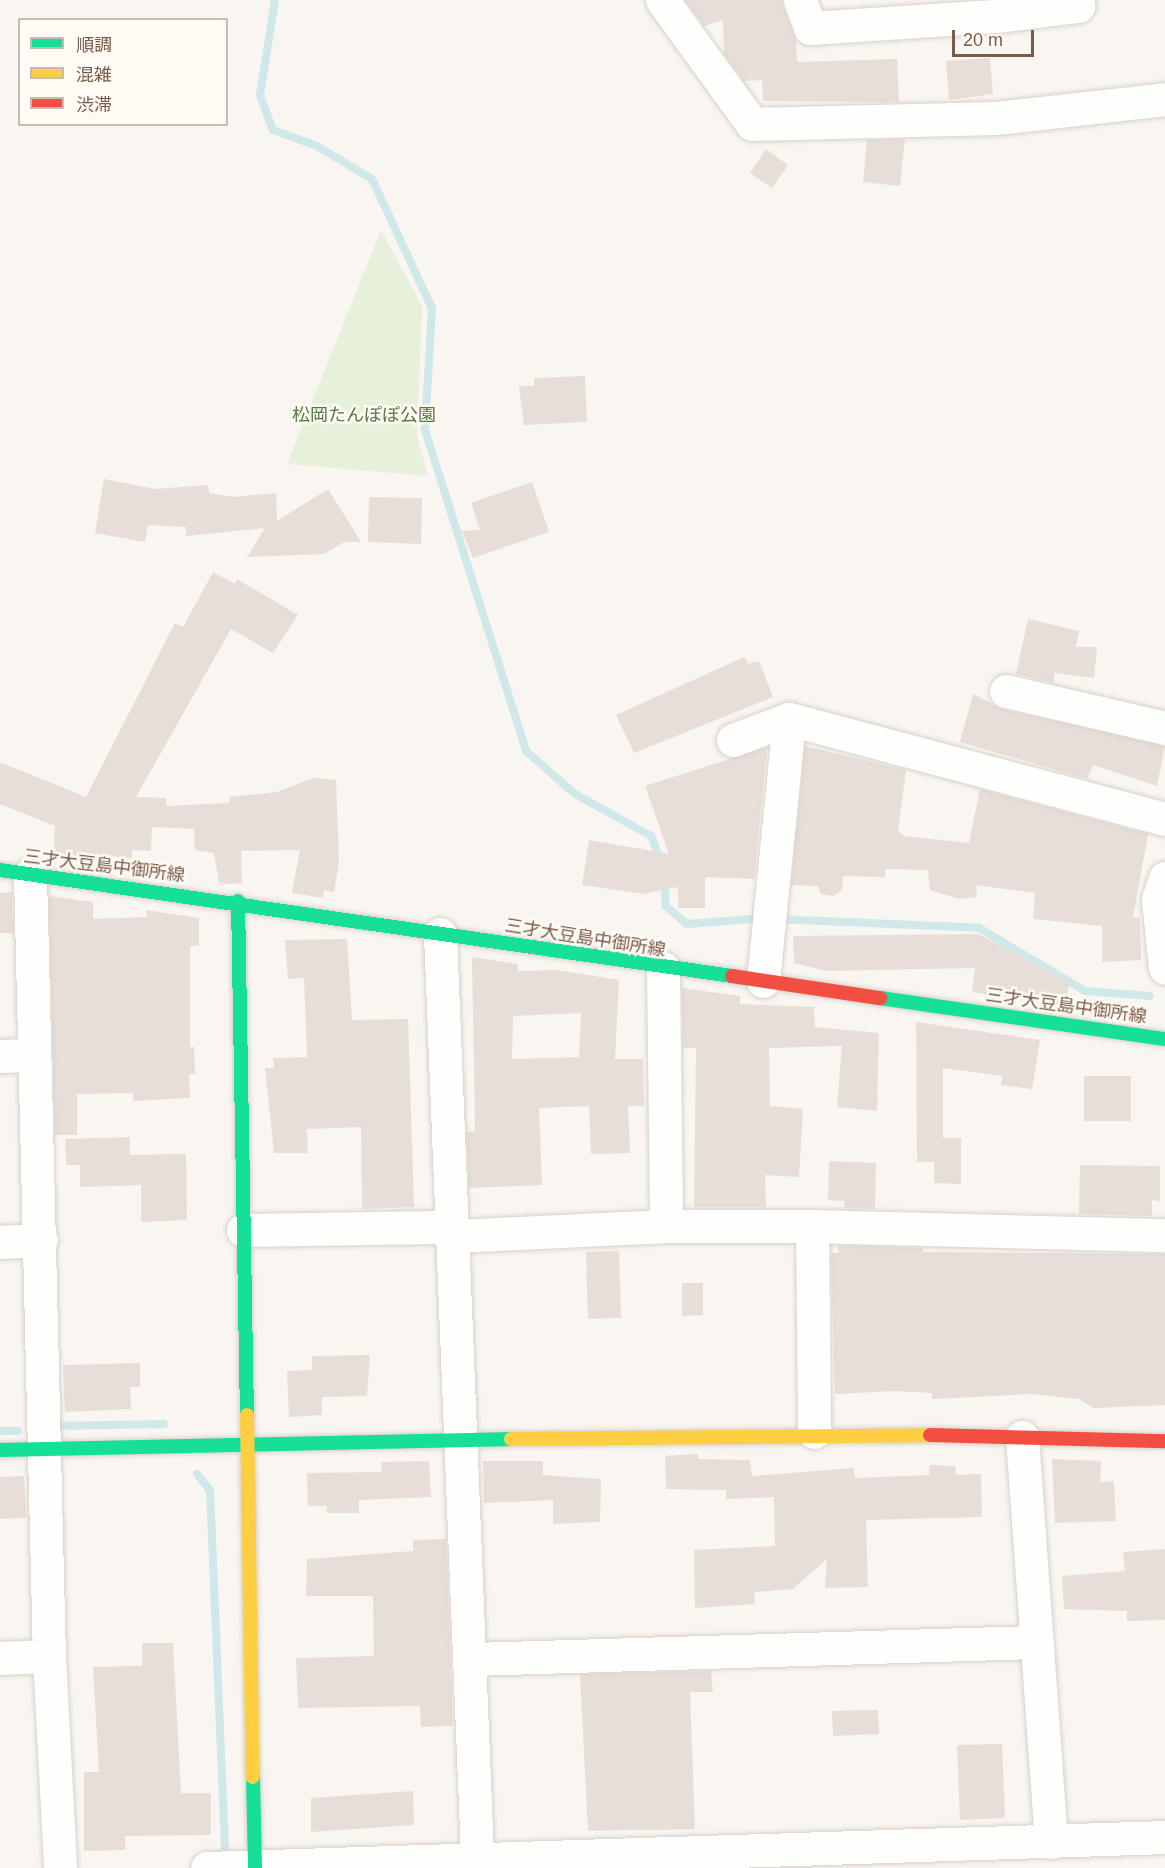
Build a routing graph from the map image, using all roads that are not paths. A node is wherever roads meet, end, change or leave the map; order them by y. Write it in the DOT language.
graph roads {
  1 [pos="662,0"];
  2 [pos="800,0"];
  3 [pos="1077,0"];
  4 [pos="1165,99"];
  5 [pos="1006,691"];
  6 [pos="789,719"];
  7 [pos="1165,728"];
  8 [pos="733,740"];
  9 [pos="1165,819"];
  10 [pos="15,872"];
  11 [pos="1165,878"];
  12 [pos="238,901"];
  13 [pos="440,934"];
  14 [pos="663,968"];
  15 [pos="1165,968"];
  16 [pos="763,981"];
  17 [pos="1165,1039"];
  18 [pos="33,1055"];
  19 [pos="0,1056"];
  20 [pos="666,1226"];
  21 [pos="812,1226"];
  22 [pos="243,1230"];
  23 [pos="1165,1234"];
  24 [pos="455,1236"];
  25 [pos="41,1240"];
  26 [pos="0,1242"];
  27 [pos="814,1432"];
  28 [pos="1022,1437"];
  29 [pos="1165,1441"];
  30 [pos="463,1442"];
  31 [pos="246,1448"];
  32 [pos="47,1449"];
  33 [pos="0,1450"];
  34 [pos="1035,1642"];
  35 [pos="49,1656"];
  36 [pos="0,1658"];
  37 [pos="472,1659"];
  38 [pos="1165,1837"];
  39 [pos="1051,1842"];
  40 [pos="477,1856"];
  41 [pos="739,1861"];
  42 [pos="254,1867"];
  43 [pos="60,1868"];
  44 [pos="207,1868"];
  1 -- 4 [label="street"];
  2 -- 3 [label="street"];
  5 -- 7 [label="street"];
  6 -- 8 [label="street"];
  6 -- 9 [label="street"];
  6 -- 16 [label="street"];
  10 -- 12 [label="street, 三才大豆島中御所線"];
  10 -- 18 [label="street"];
  11 -- 15 [label="street"];
  12 -- 13 [label="street, 三才大豆島中御所線"];
  12 -- 22 [label="street"];
  13 -- 14 [label="street, 三才大豆島中御所線"];
  13 -- 24 [label="street"];
  14 -- 16 [label="street, 三才大豆島中御所線"];
  14 -- 20 [label="street"];
  16 -- 17 [label="street, 三才大豆島中御所線"];
  18 -- 19 [label="street"];
  18 -- 25 [label="street"];
  20 -- 21 [label="street"];
  20 -- 24 [label="street"];
  21 -- 23 [label="street"];
  21 -- 27 [label="street"];
  22 -- 24 [label="street"];
  22 -- 31 [label="street"];
  24 -- 30 [label="street"];
  25 -- 26 [label="street"];
  25 -- 32 [label="street"];
  27 -- 28 [label="street"];
  27 -- 30 [label="street"];
  28 -- 29 [label="street"];
  28 -- 34 [label="street"];
  30 -- 31 [label="street"];
  30 -- 37 [label="street"];
  31 -- 32 [label="street"];
  31 -- 42 [label="street"];
  32 -- 33 [label="street"];
  32 -- 35 [label="street"];
  34 -- 37 [label="street"];
  34 -- 39 [label="street"];
  35 -- 36 [label="street"];
  35 -- 43 [label="street"];
  37 -- 40 [label="street"];
  38 -- 39 [label="street"];
  39 -- 41 [label="street"];
  40 -- 41 [label="street"];
  40 -- 42 [label="street"];
  42 -- 44 [label="street"];
}
